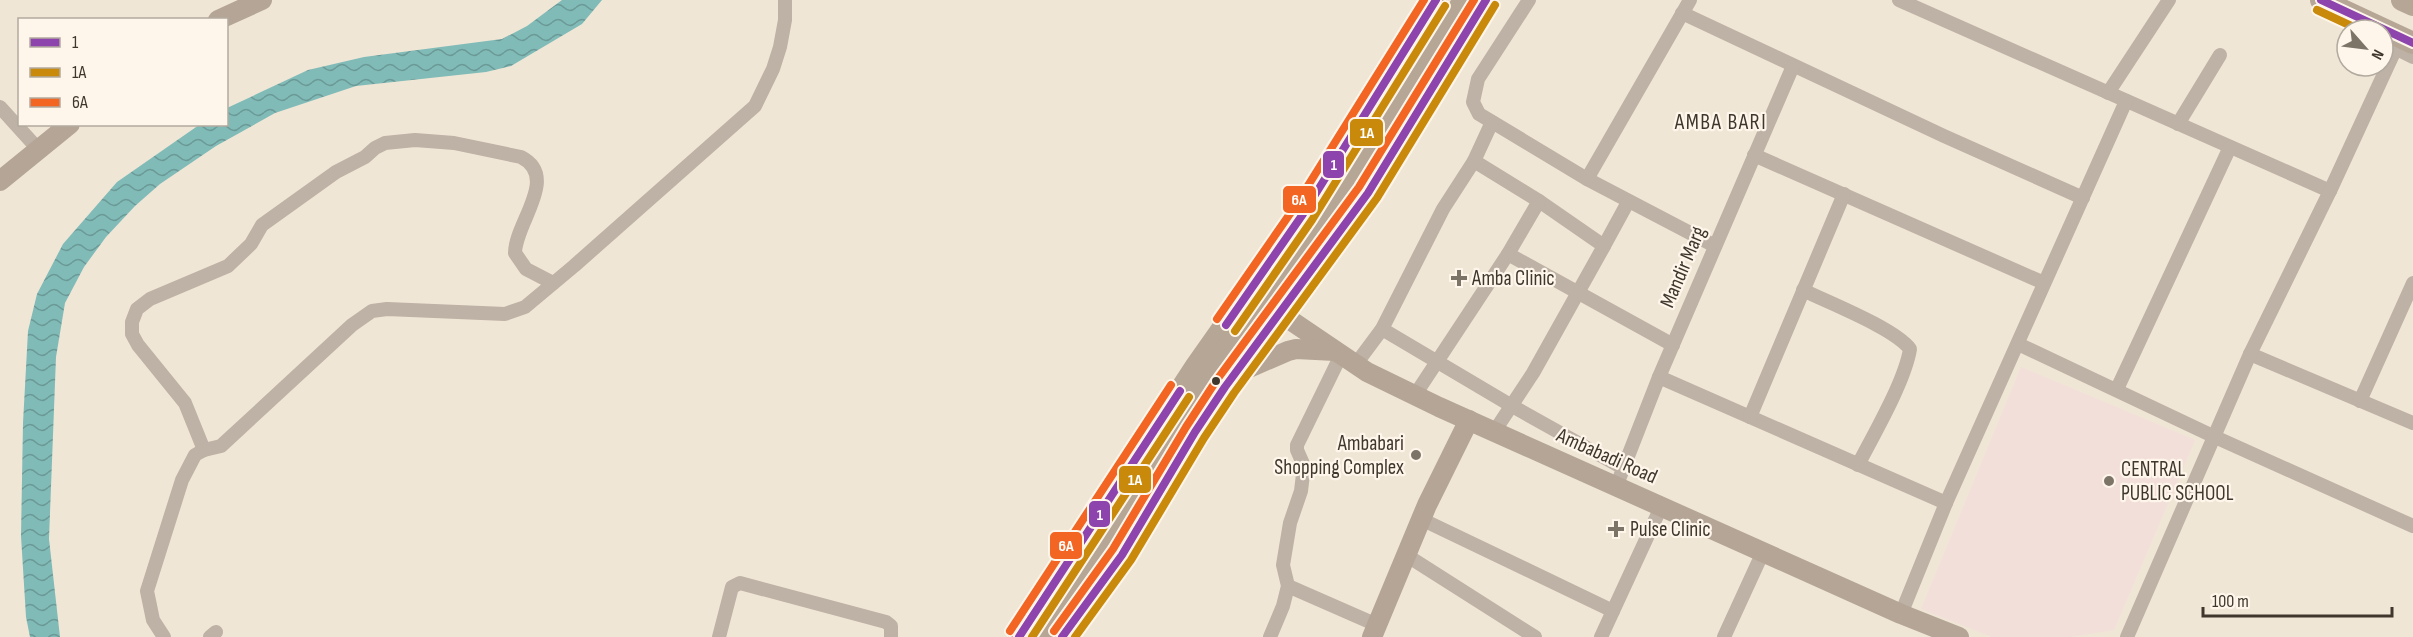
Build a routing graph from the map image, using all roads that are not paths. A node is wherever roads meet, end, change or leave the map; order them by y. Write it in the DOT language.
graph roads {
  1 [pos="261,0"];
  2 [pos="785,0"];
  3 [pos="1436,0"];
  4 [pos="1464,0"];
  5 [pos="1486,0"];
  6 [pos="1529,0"];
  7 [pos="1690,0"];
  8 [pos="1899,0"];
  9 [pos="2169,0"];
  10 [pos="2321,0"];
  11 [pos="2402,0"];
  12 [pos="2413,5"];
  13 [pos="1682,13"];
  14 [pos="222,18"];
  15 [pos="2403,43"];
  16 [pos="2220,56"];
  17 [pos="2413,57"];
  18 [pos="1793,66"];
  19 [pos="2108,93"];
  20 [pos="2126,101"];
  21 [pos="0,107"];
  22 [pos="1492,122"];
  23 [pos="2178,124"];
  24 [pos="67,126"];
  25 [pos="2230,147"];
  26 [pos="38,149"];
  27 [pos="1754,155"];
  28 [pos="1474,161"];
  29 [pos="1587,179"];
  30 [pos="0,181"];
  31 [pos="2330,191"];
  32 [pos="1844,194"];
  33 [pos="2083,198"];
  34 [pos="1539,201"];
  35 [pos="1628,202"];
  36 [pos="1604,246"];
  37 [pos="1715,246"];
  38 [pos="1508,254"];
  39 [pos="536,274"];
  40 [pos="554,283"];
  41 [pos="2044,283"];
  42 [pos="2413,283"];
  43 [pos="1803,290"];
  44 [pos="1250,292"];
  45 [pos="1578,292"];
  46 [pos="540,295"];
  47 [pos="1278,313"];
  48 [pos="1382,329"];
  49 [pos="2018,344"];
  50 [pos="1673,345"];
  51 [pos="2250,354"];
  52 [pos="1344,357"];
  53 [pos="1437,362"];
  54 [pos="1196,366"];
  55 [pos="1659,377"];
  56 [pos="1230,381"];
  57 [pos="2118,389"];
  58 [pos="1415,395"];
  59 [pos="2360,401"];
  60 [pos="1512,406"];
  61 [pos="1750,417"];
  62 [pos="1468,420"];
  63 [pos="2413,423"];
  64 [pos="1494,432"];
  65 [pos="2214,437"];
  66 [pos="204,450"];
  67 [pos="1858,465"];
  68 [pos="1620,477"];
  69 [pos="1946,503"];
  70 [pos="1661,507"];
  71 [pos="1421,519"];
  72 [pos="2413,526"];
  73 [pos="1763,552"];
  74 [pos="1406,555"];
  75 [pos="1288,586"];
  76 [pos="1613,611"];
  77 [pos="1900,614"];
  78 [pos="1375,631"];
  79 [pos="164,637"];
  80 [pos="719,637"];
  81 [pos="891,637"];
  82 [pos="1019,637"];
  83 [pos="1044,637"];
  84 [pos="1062,637"];
  85 [pos="1270,637"];
  86 [pos="1535,637"];
  87 [pos="1601,637"];
  88 [pos="1724,637"];
  89 [pos="1959,637"];
  90 [pos="2127,637"];
  1 -- 14 [label="street"];
  2 -- 40 [label="street"];
  3 -- 44 [label="main road"];
  4 -- 83 [label="main road, bridge"];
  5 -- 47 [label="main road"];
  6 -- 22 [label="street"];
  7 -- 13 [label="street"];
  8 -- 19 [label="street"];
  9 -- 19 [label="street"];
  10 -- 15 [label="main road"];
  11 -- 12 [label="main road"];
  13 -- 18 [label="street"];
  13 -- 29 [label="street"];
  15 -- 17 [label="street"];
  15 -- 31 [label="street"];
  16 -- 23 [label="street"];
  18 -- 27 [label="street, Mandir Marg"];
  18 -- 33 [label="street"];
  19 -- 20 [label="street"];
  20 -- 23 [label="street"];
  20 -- 33 [label="street"];
  21 -- 26 [label="street"];
  22 -- 28 [label="street"];
  22 -- 29 [label="street"];
  23 -- 25 [label="street"];
  24 -- 26 [label="street"];
  25 -- 31 [label="street"];
  25 -- 57 [label="street"];
  26 -- 30 [label="street"];
  27 -- 32 [label="street"];
  27 -- 37 [label="street, Mandir Marg"];
  28 -- 34 [label="street"];
  28 -- 48 [label="street"];
  29 -- 35 [label="street"];
  31 -- 51 [label="street"];
  32 -- 41 [label="street"];
  32 -- 43 [label="street"];
  33 -- 41 [label="street"];
  34 -- 36 [label="street"];
  34 -- 38 [label="street"];
  35 -- 36 [label="street"];
  35 -- 37 [label="street"];
  36 -- 45 [label="street"];
  37 -- 50 [label="street, Mandir Marg"];
  38 -- 45 [label="street"];
  38 -- 53 [label="street"];
  39 -- 40 [label="street"];
  39 -- 46 [label="street"];
  39 -- 66 [label="street"];
  40 -- 46 [label="street"];
  41 -- 49 [label="street"];
  42 -- 59 [label="street"];
  43 -- 61 [label="street"];
  43 -- 67 [label="street"];
  44 -- 47 [label="street, Ambabadi Road"];
  44 -- 54 [label="main road"];
  45 -- 50 [label="street"];
  45 -- 60 [label="street"];
  46 -- 66 [label="street"];
  47 -- 52 [label="street, Ambabadi Road"];
  47 -- 56 [label="main road"];
  48 -- 52 [label="street"];
  48 -- 53 [label="street"];
  49 -- 57 [label="street"];
  49 -- 69 [label="street"];
  50 -- 55 [label="street, Mandir Marg"];
  51 -- 59 [label="street"];
  51 -- 65 [label="street"];
  52 -- 56 [label="street"];
  52 -- 58 [label="street, Ambabadi Road"];
  52 -- 75 [label="street"];
  53 -- 58 [label="street"];
  53 -- 60 [label="street"];
  54 -- 56 [label="main road"];
  54 -- 82 [label="main road"];
  55 -- 61 [label="street"];
  55 -- 68 [label="street, Mandir Marg"];
  56 -- 84 [label="main road"];
  57 -- 65 [label="street"];
  58 -- 62 [label="street, Ambabadi Road"];
  59 -- 63 [label="street"];
  60 -- 64 [label="street"];
  60 -- 68 [label="street"];
  61 -- 67 [label="street"];
  62 -- 64 [label="street, Ambabadi Road"];
  62 -- 71 [label="street"];
  64 -- 68 [label="street, Ambabadi Road"];
  65 -- 72 [label="street"];
  65 -- 90 [label="street"];
  66 -- 79 [label="street"];
  67 -- 69 [label="street"];
  68 -- 70 [label="street, Ambabadi Road"];
  69 -- 77 [label="street"];
  70 -- 73 [label="street, Ambabadi Road"];
  70 -- 76 [label="street"];
  71 -- 74 [label="street"];
  71 -- 76 [label="street"];
  73 -- 77 [label="street, Ambabadi Road"];
  73 -- 88 [label="street"];
  74 -- 78 [label="street"];
  74 -- 86 [label="street"];
  75 -- 78 [label="street"];
  75 -- 85 [label="street"];
  76 -- 87 [label="street"];
  77 -- 89 [label="street, Ambabadi Road"];
  80 -- 81 [label="street"];
}
